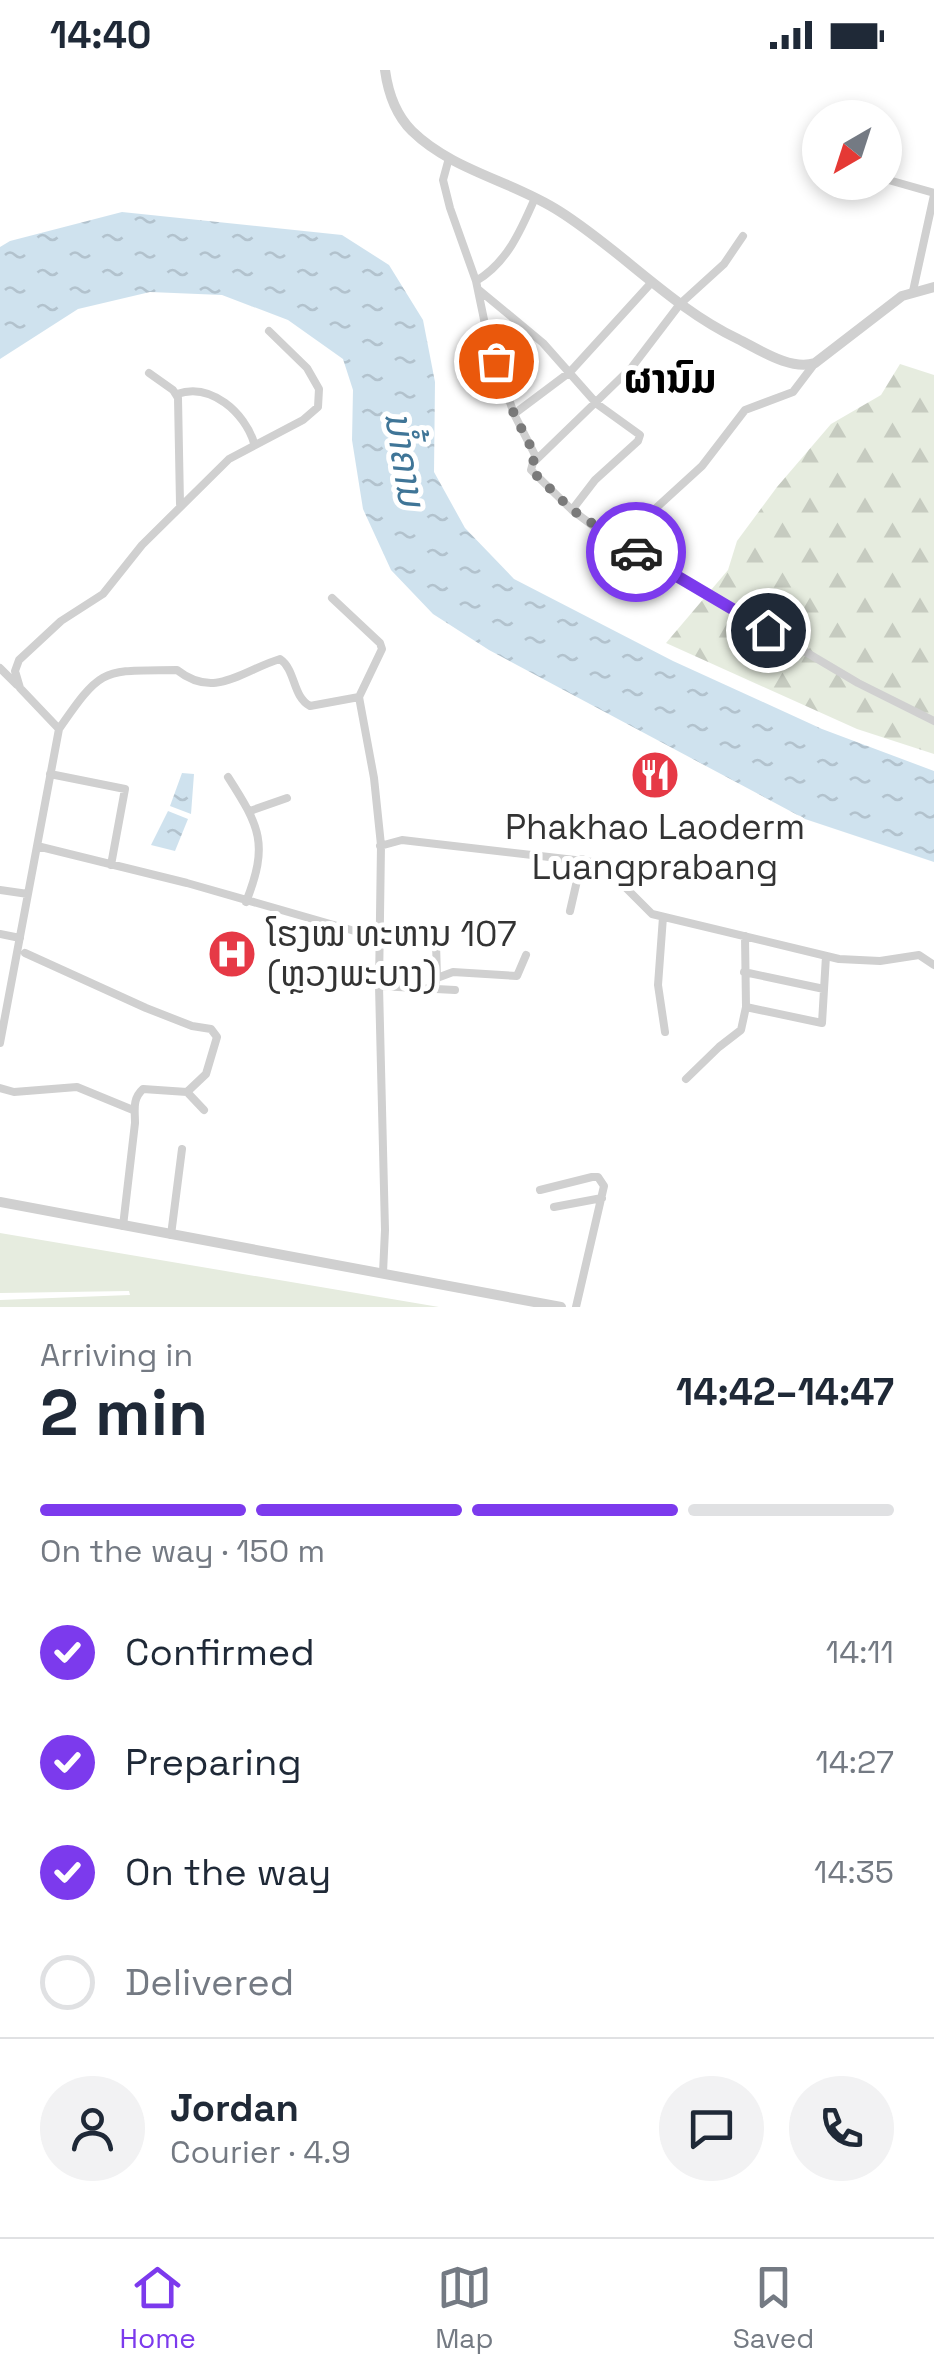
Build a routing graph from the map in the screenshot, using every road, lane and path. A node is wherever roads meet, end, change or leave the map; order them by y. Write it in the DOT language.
graph roads {
  1 [pos="384,70"];
  2 [pos="449,158"];
  3 [pos="902,184"];
  4 [pos="934,194"];
  5 [pos="535,198"];
  6 [pos="743,236"];
  7 [pos="652,282"];
  8 [pos="477,285"];
  9 [pos="934,287"];
  10 [pos="913,291"];
  11 [pos="680,304"];
  12 [pos="268,331"];
  13 [pos="816,363"];
  14 [pos="570,372"];
  15 [pos="148,373"];
  16 [pos="177,394"];
  17 [pos="597,404"];
  18 [pos="514,414"];
  19 [pos="254,444"];
  20 [pos="535,461"];
  21 [pos="180,504"];
  22 [pos="572,510"];
  23 [pos="623,544"];
  24 [pos="332,598"];
  25 [pos="0,668"];
  26 [pos="20,688"];
  27 [pos="360,697"];
  28 [pos="934,721"];
  29 [pos="59,728"];
  30 [pos="50,774"];
  31 [pos="228,776"];
  32 [pos="287,798"];
  33 [pos="250,811"];
  34 [pos="37,846"];
  35 [pos="380,846"];
  36 [pos="582,859"];
  37 [pos="111,864"];
  38 [pos="0,890"];
  39 [pos="28,894"];
  40 [pos="246,902"];
  41 [pos="570,911"];
  42 [pos="663,917"];
  43 [pos="0,934"];
  44 [pos="745,936"];
  45 [pos="20,938"];
  46 [pos="379,938"];
  47 [pos="436,943"];
  48 [pos="26,953"];
  49 [pos="526,955"];
  50 [pos="826,956"];
  51 [pos="934,965"];
  52 [pos="744,972"];
  53 [pos="437,978"];
  54 [pos="379,986"];
  55 [pos="434,988"];
  56 [pos="824,988"];
  57 [pos="455,990"];
  58 [pos="746,1007"];
  59 [pos="666,1032"];
  60 [pos="0,1042"];
  61 [pos="686,1079"];
  62 [pos="0,1088"];
  63 [pos="187,1092"];
  64 [pos="133,1110"];
  65 [pos="204,1110"];
  66 [pos="182,1149"];
  67 [pos="540,1190"];
  68 [pos="602,1198"];
  69 [pos="0,1202"];
  70 [pos="554,1207"];
  71 [pos="122,1226"];
  72 [pos="171,1235"];
  73 [pos="383,1273"];
  74 [pos="561,1307"];
  75 [pos="576,1307"];
  1 -- 2 [label="street"];
  2 -- 5 [label="street"];
  2 -- 8 [label="street"];
  3 -- 4 [label="street"];
  4 -- 10 [label="street"];
  5 -- 7 [label="street"];
  5 -- 8 [label="street"];
  6 -- 11 [label="street"];
  7 -- 11 [label="street"];
  7 -- 14 [label="street"];
  8 -- 14 [label="street"];
  8 -- 18 [label="street"];
  9 -- 10 [label="street"];
  10 -- 13 [label="street"];
  11 -- 13 [label="street"];
  11 -- 17 [label="street"];
  12 -- 19 [label="street"];
  13 -- 23 [label="street"];
  14 -- 17 [label="street"];
  14 -- 18 [label="street"];
  15 -- 16 [label="street"];
  16 -- 19 [label="street"];
  16 -- 21 [label="street"];
  17 -- 20 [label="street"];
  17 -- 22 [label="street"];
  18 -- 20 [label="street"];
  19 -- 21 [label="street"];
  20 -- 22 [label="street"];
  21 -- 26 [label="street"];
  22 -- 23 [label="street"];
  23 -- 28 [label="street"];
  24 -- 27 [label="street"];
  25 -- 26 [label="street"];
  26 -- 29 [label="street"];
  27 -- 29 [label="street"];
  27 -- 35 [label="street"];
  29 -- 30 [label="street"];
  30 -- 34 [label="street"];
  30 -- 37 [label="street"];
  31 -- 33 [label="street"];
  32 -- 33 [label="street"];
  33 -- 40 [label="street"];
  34 -- 37 [label="street"];
  34 -- 39 [label="street"];
  35 -- 42 [label="street"];
  35 -- 46 [label="street"];
  36 -- 41 [label="street"];
  37 -- 40 [label="street"];
  38 -- 39 [label="street"];
  39 -- 45 [label="street"];
  40 -- 46 [label="street"];
  42 -- 44 [label="street"];
  42 -- 59 [label="street"];
  43 -- 45 [label="street"];
  44 -- 50 [label="street"];
  44 -- 52 [label="street"];
  45 -- 60 [label="street"];
  46 -- 54 [label="street"];
  47 -- 53 [label="street"];
  48 -- 63 [label="street"];
  49 -- 53 [label="street"];
  50 -- 51 [label="street"];
  50 -- 56 [label="street"];
  52 -- 56 [label="street"];
  52 -- 58 [label="street"];
  53 -- 55 [label="street"];
  54 -- 55 [label="street"];
  54 -- 73 [label="street"];
  55 -- 57 [label="street"];
  56 -- 58 [label="street"];
  58 -- 61 [label="street"];
  62 -- 64 [label="street"];
  63 -- 64 [label="street"];
  63 -- 65 [label="street"];
  64 -- 71 [label="street"];
  66 -- 72 [label="street"];
  67 -- 68 [label="street"];
  68 -- 70 [label="street"];
  68 -- 75 [label="street"];
  69 -- 71 [label="street"];
  71 -- 72 [label="street"];
  72 -- 73 [label="street"];
  73 -- 74 [label="street"];
}
